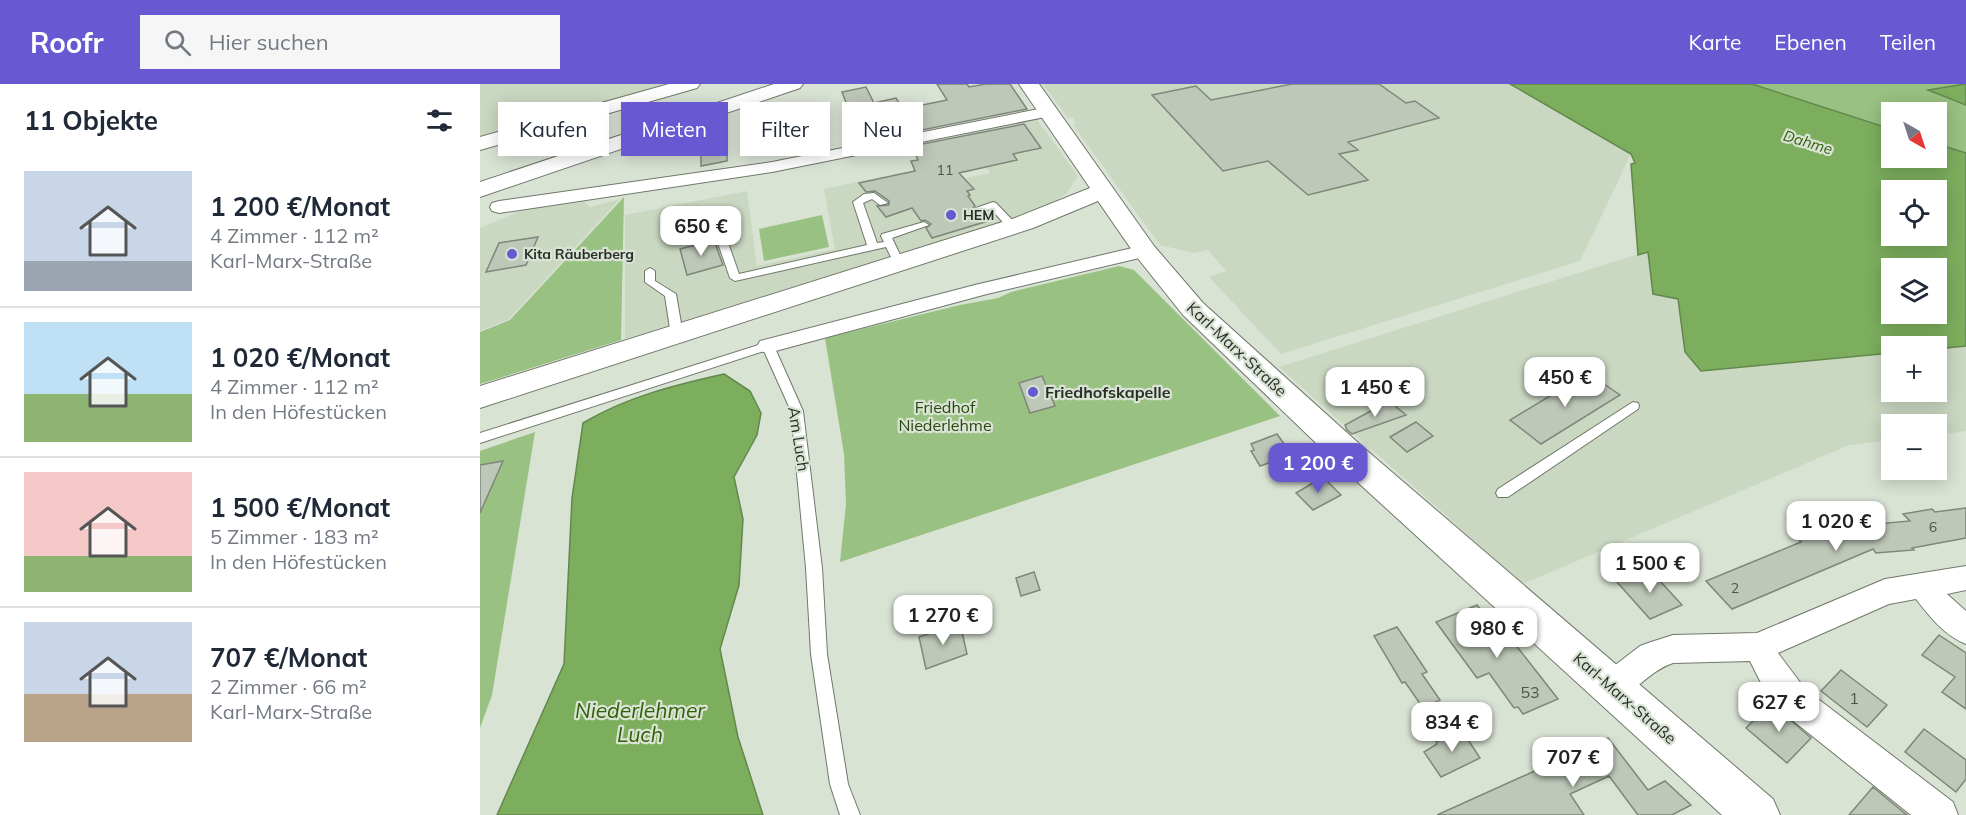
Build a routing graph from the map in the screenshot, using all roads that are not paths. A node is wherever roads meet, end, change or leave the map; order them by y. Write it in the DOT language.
graph roads {
  1 [pos="690,84"];
  2 [pos="749,84"];
  3 [pos="793,84"];
  4 [pos="1029,84"];
  5 [pos="1049,112"];
  6 [pos="480,144"];
  7 [pos="480,173"];
  8 [pos="480,190"];
  9 [pos="1109,198"];
  10 [pos="883,203"];
  11 [pos="499,207"];
  12 [pos="978,210"];
  13 [pos="682,223"];
  14 [pos="924,225"];
  15 [pos="1018,225"];
  16 [pos="873,247"];
  17 [pos="1145,251"];
  18 [pos="894,254"];
  19 [pos="650,270"];
  20 [pos="677,334"];
  21 [pos="768,346"];
  22 [pos="480,397"];
  23 [pos="1633,406"];
  24 [pos="480,438"];
  25 [pos="1503,493"];
  26 [pos="1966,578"];
  27 [pos="1922,584"];
  28 [pos="1966,630"];
  29 [pos="1759,647"];
  30 [pos="1612,687"];
  31 [pos="850,815"];
  32 [pos="1757,815"];
  33 [pos="1940,815"];
  1 -- 6 [label="main road"];
  2 -- 7 [label="main road"];
  3 -- 8 [label="main road"];
  4 -- 5 [label="main road, Karl-Marx-Straße"];
  5 -- 9 [label="main road, Karl-Marx-Straße"];
  5 -- 11 [label="street"];
  9 -- 15 [label="main road"];
  9 -- 17 [label="main road, Karl-Marx-Straße"];
  10 -- 16 [label="lane"];
  12 -- 15 [label="lane"];
  13 -- 16 [label="lane"];
  14 -- 18 [label="lane"];
  15 -- 18 [label="main road"];
  16 -- 18 [label="lane"];
  17 -- 21 [label="street"];
  17 -- 30 [label="main road, Karl-Marx-Straße"];
  18 -- 20 [label="main road"];
  19 -- 20 [label="lane"];
  20 -- 22 [label="main road"];
  21 -- 24 [label="lane"];
  21 -- 31 [label="lane, Am Luch"];
  23 -- 25 [label="lane"];
  26 -- 27 [label="street"];
  27 -- 28 [label="street"];
  27 -- 29 [label="street"];
  29 -- 30 [label="street"];
  29 -- 33 [label="street"];
  30 -- 32 [label="main road, Karl-Marx-Straße"];
}
